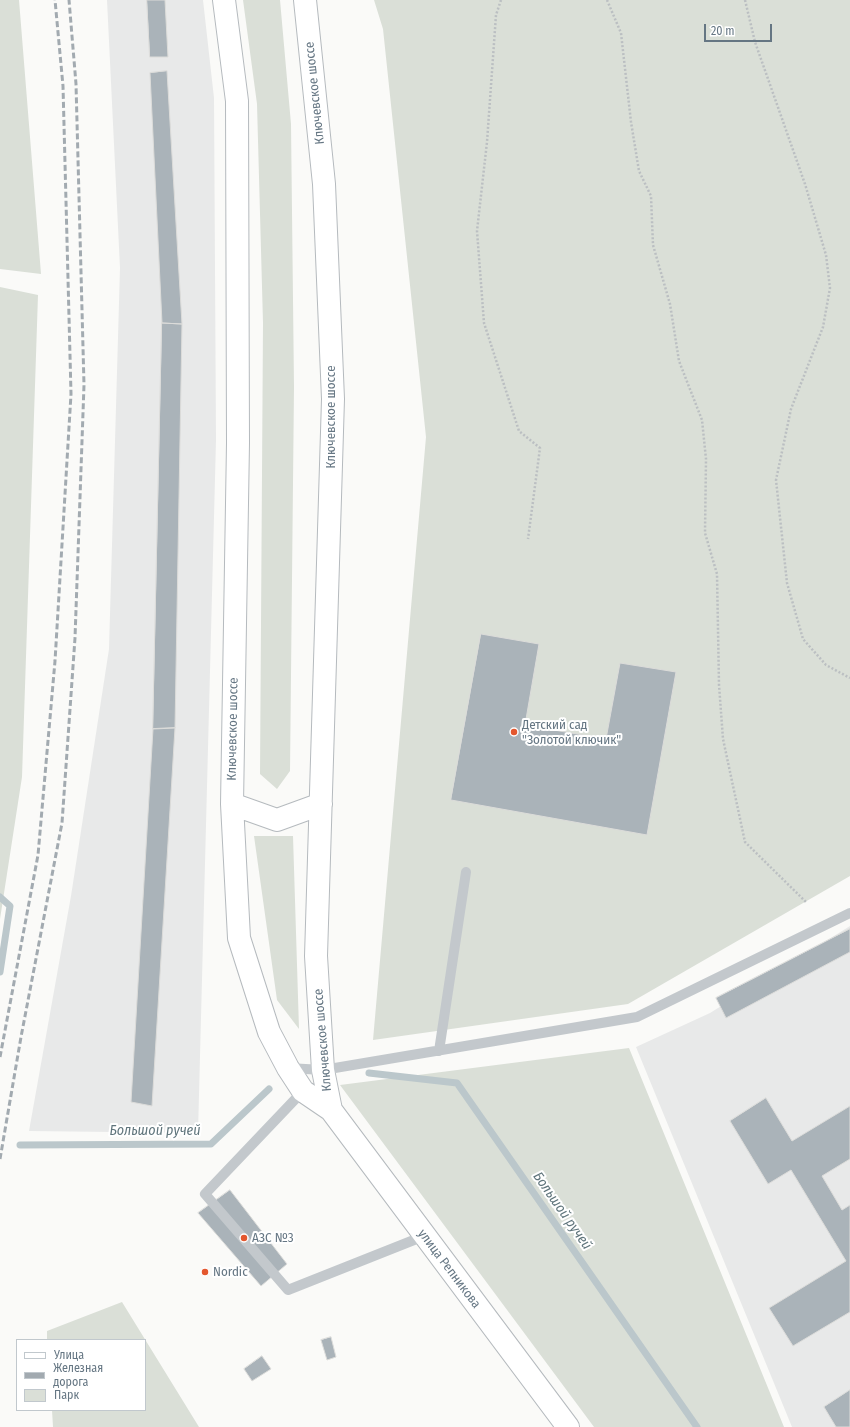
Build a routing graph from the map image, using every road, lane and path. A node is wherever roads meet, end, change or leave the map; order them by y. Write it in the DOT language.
graph roads {
  1 [pos="224,0"];
  2 [pos="305,0"];
  3 [pos="501,0"];
  4 [pos="606,0"];
  5 [pos="745,0"];
  6 [pos="528,538"];
  7 [pos="850,678"];
  8 [pos="232,804"];
  9 [pos="321,804"];
  10 [pos="466,872"];
  11 [pos="806,902"];
  12 [pos="850,912"];
  13 [pos="439,1051"];
  14 [pos="288,1068"];
  15 [pos="323,1070"];
  16 [pos="303,1091"];
  17 [pos="331,1110"];
  18 [pos="424,1236"];
  19 [pos="568,1427"];
  1 -- 8 [label="main road, Ключевское шоссе"];
  2 -- 9 [label="main road, Ключевское шоссе"];
  3 -- 6 [label="path"];
  4 -- 11 [label="path"];
  5 -- 7 [label="path"];
  8 -- 9 [label="main road"];
  8 -- 14 [label="main road, Ключевское шоссе"];
  9 -- 15 [label="main road, Ключевское шоссе"];
  10 -- 13 [label="lane"];
  12 -- 13 [label="lane"];
  13 -- 15 [label="lane"];
  14 -- 15 [label="lane"];
  14 -- 16 [label="main road, Ключевское шоссе"];
  15 -- 17 [label="main road, Ключевское шоссе"];
  16 -- 17 [label="main road, Ключевское шоссе"];
  16 -- 18 [label="lane"];
  17 -- 18 [label="main road, улица Репникова"];
  18 -- 19 [label="main road, улица Репникова"];
}
